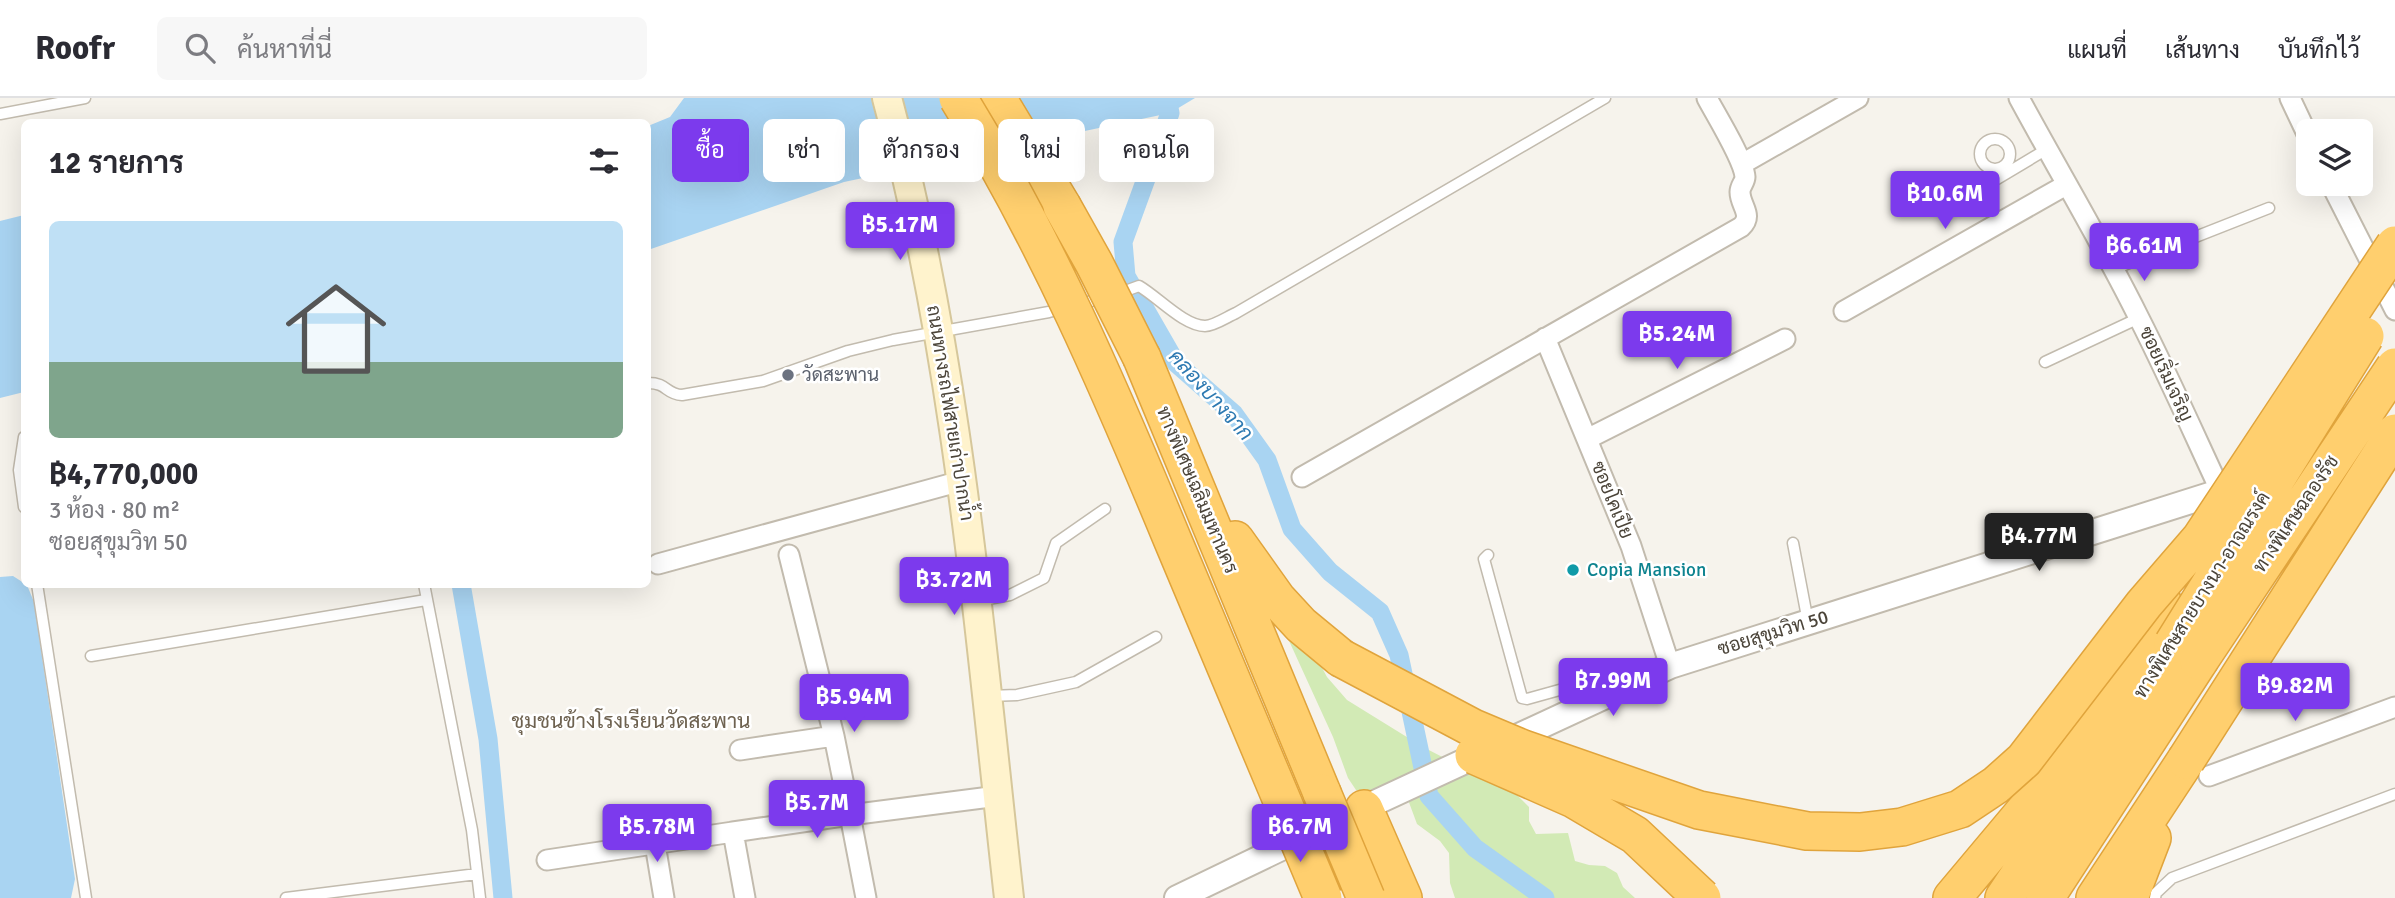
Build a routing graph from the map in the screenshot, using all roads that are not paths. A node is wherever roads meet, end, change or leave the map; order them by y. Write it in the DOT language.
graph roads {
  1 [pos="85,98"];
  2 [pos="887,98"];
  3 [pos="958,98"];
  4 [pos="997,98"];
  5 [pos="1605,98"];
  6 [pos="1707,98"];
  7 [pos="1858,98"];
  8 [pos="2019,98"];
  9 [pos="2290,98"];
  10 [pos="0,114"];
  11 [pos="2300,119"];
  12 [pos="2047,149"];
  13 [pos="1742,164"];
  14 [pos="1992,182"];
  15 [pos="2066,185"];
  16 [pos="2337,196"];
  17 [pos="2269,208"];
  18 [pos="2395,245"];
  19 [pos="2114,269"];
  20 [pos="2395,290"];
  21 [pos="2395,310"];
  22 [pos="1844,312"];
  23 [pos="2139,318"];
  24 [pos="939,330"];
  25 [pos="1545,338"];
  26 [pos="1785,339"];
  27 [pos="1142,358"];
  28 [pos="2045,362"];
  29 [pos="2395,367"];
  30 [pos="651,383"];
  31 [pos="2395,435"];
  32 [pos="1587,439"];
  33 [pos="21,457"];
  34 [pos="1302,477"];
  35 [pos="961,481"];
  36 [pos="21,485"];
  37 [pos="2221,492"];
  38 [pos="1105,509"];
  39 [pos="2201,538"];
  40 [pos="1793,544"];
  41 [pos="789,555"];
  42 [pos="1488,555"];
  43 [pos="658,564"];
  44 [pos="38,588"];
  45 [pos="424,588"];
  46 [pos="426,600"];
  47 [pos="977,601"];
  48 [pos="1808,622"];
  49 [pos="1156,637"];
  50 [pos="90,656"];
  51 [pos="1341,658"];
  52 [pos="2199,662"];
  53 [pos="1670,666"];
  54 [pos="1565,695"];
  55 [pos="987,696"];
  56 [pos="2395,707"];
  57 [pos="834,736"];
  58 [pos="740,750"];
  59 [pos="2198,768"];
  60 [pos="2395,794"];
  61 [pos="998,796"];
  62 [pos="1364,809"];
  63 [pos="850,815"];
  64 [pos="733,832"];
  65 [pos="655,844"];
  66 [pos="547,860"];
  67 [pos="477,874"];
  68 [pos="1190,895"];
  69 [pos="86,898"];
  70 [pos="286,898"];
  71 [pos="480,898"];
  72 [pos="664,898"];
  73 [pos="745,898"];
  74 [pos="866,898"];
  75 [pos="1009,898"];
  76 [pos="1323,898"];
  77 [pos="1366,898"];
  78 [pos="1403,898"];
  79 [pos="1702,898"];
  80 [pos="1952,898"];
  81 [pos="2004,898"];
  82 [pos="2045,898"];
  83 [pos="2095,898"];
  84 [pos="2129,898"];
  85 [pos="2155,898"];
  1 -- 10 [label="lane"];
  2 -- 24 [label="main road, ถนนทางรถไฟสายเก่าปากน้ำ"];
  3 -- 76 [label="highway, bridge"];
  4 -- 27 [label="highway, ทางพิเศษเฉลิมมหานคร, bridge"];
  5 -- 24 [label="lane"];
  6 -- 13 [label="street"];
  7 -- 13 [label="street"];
  8 -- 12 [label="street, ซอยเริ่มเจริญ"];
  9 -- 11 [label="street"];
  12 -- 14 [label="lane"];
  12 -- 15 [label="street, ซอยเริ่มเจริญ"];
  13 -- 25 [label="street"];
  15 -- 19 [label="street, ซอยเริ่มเจริญ"];
  15 -- 22 [label="street"];
  16 -- 21 [label="street"];
  17 -- 19 [label="lane"];
  18 -- 39 [label="highway, bridge"];
  19 -- 23 [label="street, ซอยเริ่มเจริญ"];
  20 -- 81 [label="highway, ทางพิเศษสายบางนา-อาจณรงค์, bridge"];
  23 -- 28 [label="lane"];
  23 -- 37 [label="street, ซอยเริ่มเจริญ"];
  24 -- 30 [label="lane"];
  24 -- 35 [label="main road, ถนนทางรถไฟสายเก่าปากน้ำ"];
  25 -- 32 [label="street, ซอยโคเปีย"];
  25 -- 34 [label="street"];
  26 -- 32 [label="street"];
  27 -- 51 [label="highway"];
  27 -- 77 [label="highway, ทางพิเศษเฉลิมมหานคร, bridge"];
  29 -- 52 [label="highway, ทางพิเศษฉลองรัช, bridge"];
  31 -- 37 [label="street, ซอยสุขุมวิท 50"];
  31 -- 59 [label="highway, bridge"];
  32 -- 53 [label="street, ซอยโคเปีย"];
  33 -- 36 [label="lane"];
  35 -- 43 [label="street"];
  35 -- 47 [label="main road, ถนนทางรถไฟสายเก่าปากน้ำ"];
  37 -- 48 [label="street, ซอยสุขุมวิท 50"];
  38 -- 47 [label="lane"];
  39 -- 51 [label="highway, bridge"];
  39 -- 80 [label="highway, bridge"];
  40 -- 48 [label="lane"];
  41 -- 57 [label="street"];
  42 -- 54 [label="lane"];
  44 -- 69 [label="lane"];
  45 -- 46 [label="lane"];
  46 -- 50 [label="lane"];
  46 -- 67 [label="lane"];
  47 -- 55 [label="main road, ถนนทางรถไฟสายเก่าปากน้ำ"];
  48 -- 53 [label="street, ซอยสุขุมวิท 50"];
  49 -- 55 [label="lane"];
  51 -- 79 [label="highway, bridge"];
  52 -- 82 [label="highway, ทางพิเศษสายบางนา-อาจณรงค์"];
  53 -- 54 [label="street, ซอยสุขุมวิท 50"];
  54 -- 62 [label="street, ซอยสุขุมวิท 50, bridge"];
  55 -- 61 [label="main road, ถนนทางรถไฟสายเก่าปากน้ำ"];
  56 -- 59 [label="street"];
  57 -- 58 [label="street"];
  57 -- 63 [label="street"];
  59 -- 83 [label="highway"];
  59 -- 84 [label="highway"];
  60 -- 85 [label="lane"];
  61 -- 63 [label="street"];
  61 -- 75 [label="main road, ถนนทางรถไฟสายเก่าปากน้ำ"];
  62 -- 68 [label="street, ซอยสุขุมวิท 50"];
  62 -- 78 [label="highway"];
  63 -- 64 [label="street"];
  63 -- 74 [label="street"];
  64 -- 65 [label="street"];
  64 -- 73 [label="street"];
  65 -- 66 [label="street"];
  65 -- 72 [label="street"];
  67 -- 70 [label="lane"];
  67 -- 71 [label="lane"];
}
